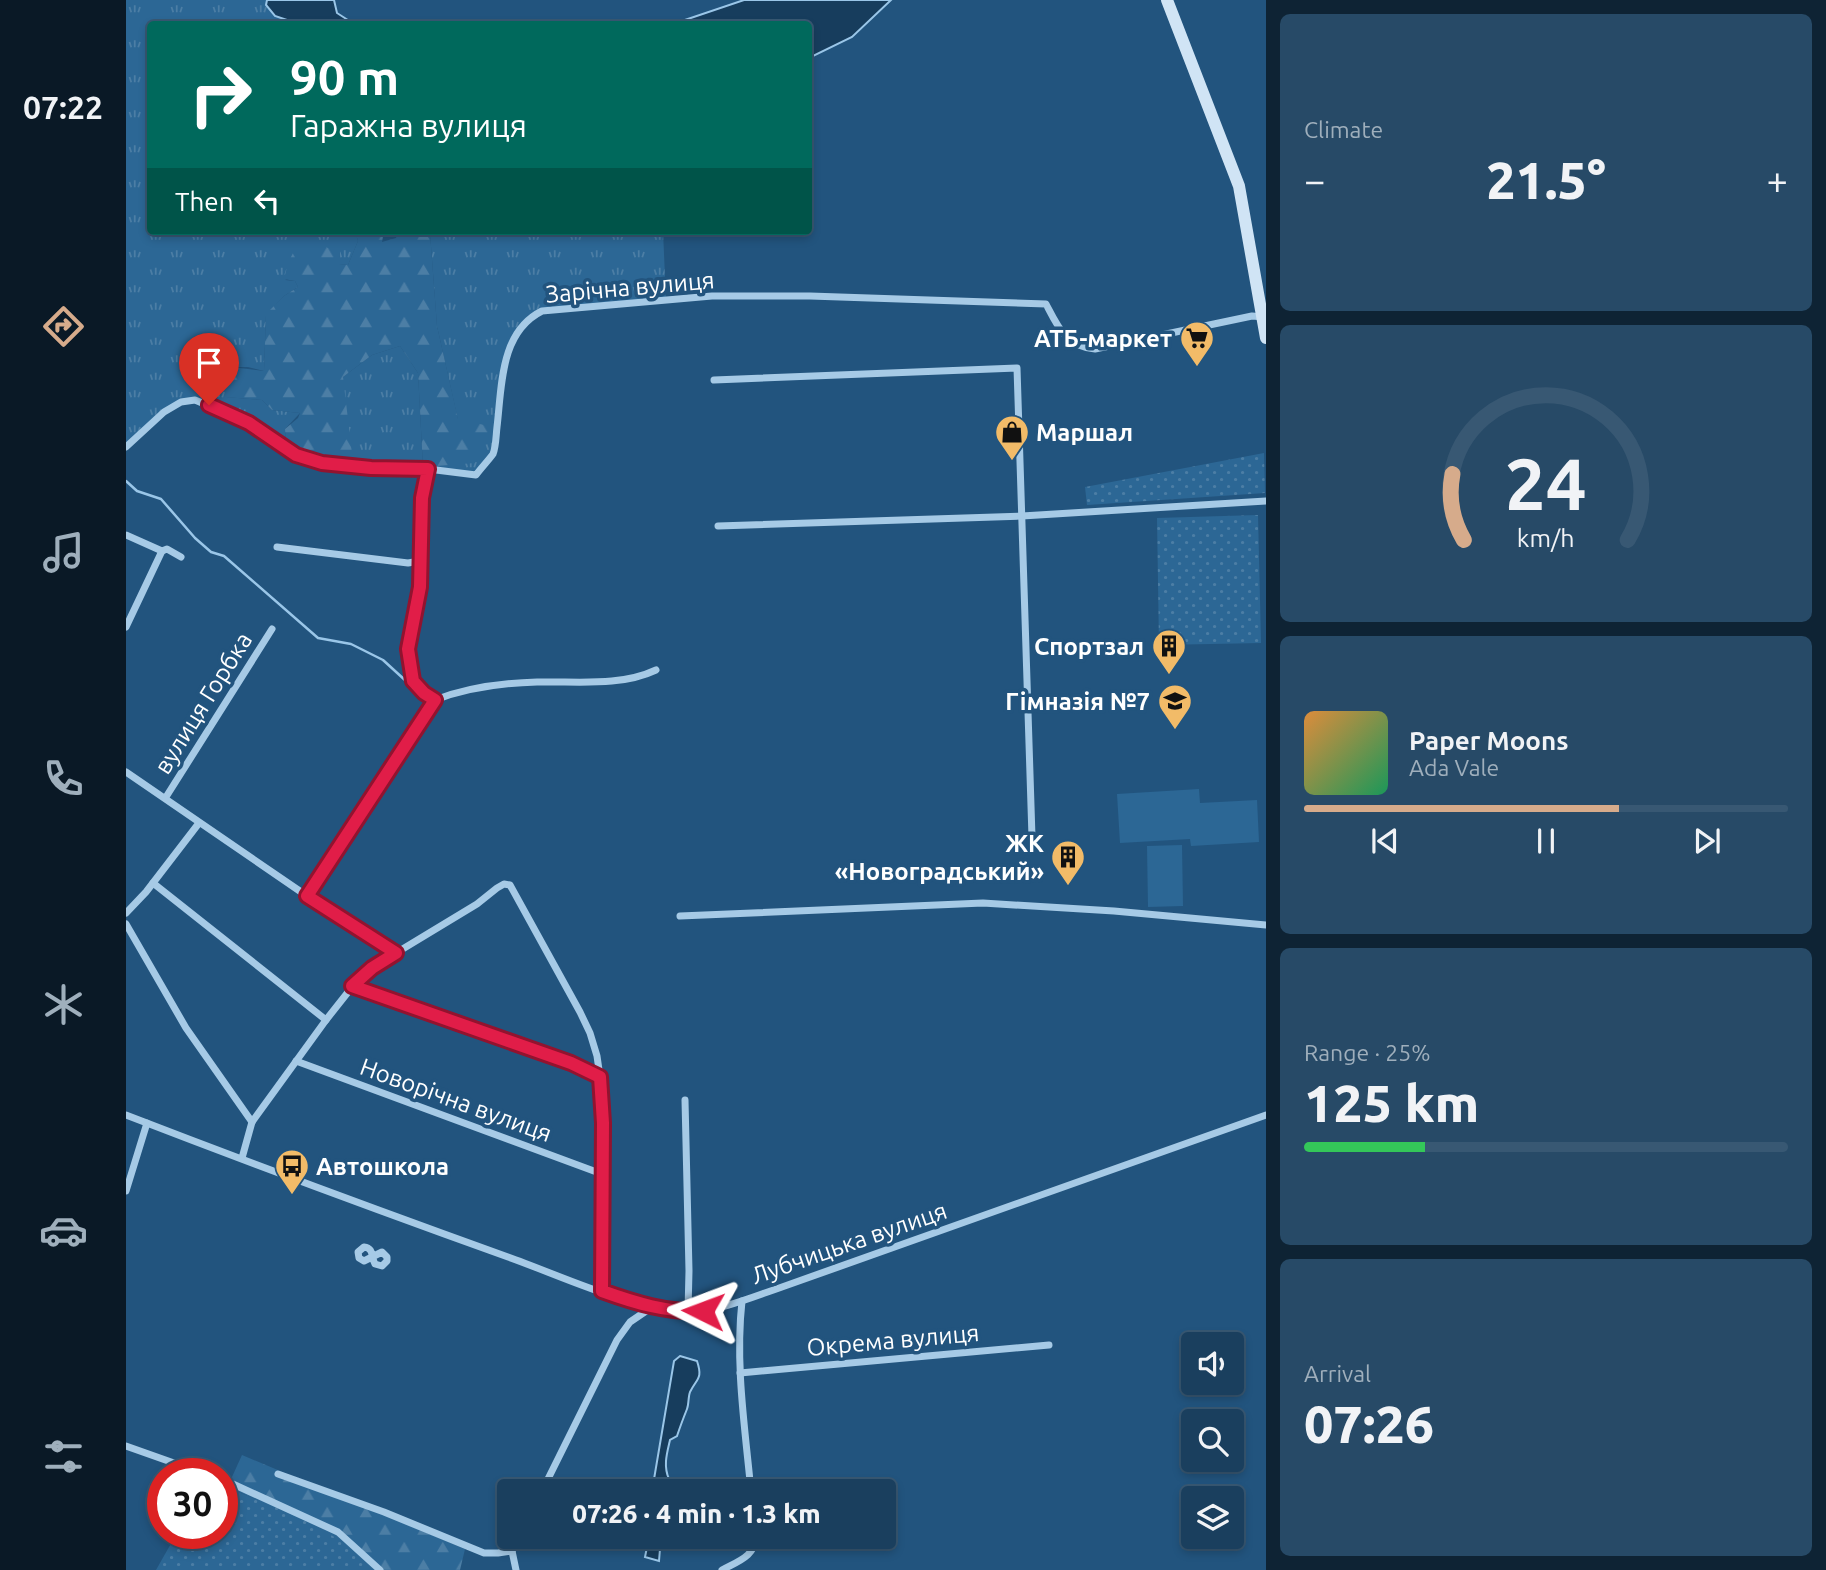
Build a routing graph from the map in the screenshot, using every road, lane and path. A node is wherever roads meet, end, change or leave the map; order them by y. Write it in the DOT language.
graph roads {
  1 [pos="1167,0"];
  2 [pos="1265,317"];
  3 [pos="1266,338"];
  4 [pos="714,380"];
  5 [pos="126,447"];
  6 [pos="428,469"];
  7 [pos="1266,501"];
  8 [pos="1022,516"];
  9 [pos="718,526"];
  10 [pos="126,535"];
  11 [pos="277,547"];
  12 [pos="162,551"];
  13 [pos="181,556"];
  14 [pos="420,561"];
  15 [pos="126,627"];
  16 [pos="272,629"];
  17 [pos="656,670"];
  18 [pos="435,700"];
  19 [pos="126,772"];
  20 [pos="166,797"];
  21 [pos="199,823"];
  22 [pos="1032,837"];
  23 [pos="153,883"];
  24 [pos="307,896"];
  25 [pos="126,913"];
  26 [pos="680,916"];
  27 [pos="126,924"];
  28 [pos="1266,925"];
  29 [pos="396,953"];
  30 [pos="352,986"];
  31 [pos="326,1020"];
  32 [pos="296,1061"];
  33 [pos="600,1077"];
  34 [pos="685,1100"];
  35 [pos="126,1115"];
  36 [pos="1266,1115"];
  37 [pos="252,1122"];
  38 [pos="147,1123"];
  39 [pos="242,1158"];
  40 [pos="602,1174"];
  41 [pos="126,1191"];
  42 [pos="373,1256"];
  43 [pos="602,1291"];
  44 [pos="742,1300"];
  45 [pos="652,1307"];
  46 [pos="688,1311"];
  47 [pos="1049,1345"];
  48 [pos="740,1373"];
  49 [pos="126,1447"];
  50 [pos="158,1458"];
  51 [pos="278,1474"];
  52 [pos="548,1479"];
  53 [pos="750,1479"];
  54 [pos="238,1486"];
  55 [pos="753,1549"];
  56 [pos="512,1551"];
  57 [pos="380,1570"];
  58 [pos="516,1570"];
  59 [pos="722,1570"];
  1 -- 2 [label="main road"];
  2 -- 3 [label="main road"];
  2 -- 6 [label="street, Зарічна вулиця"];
  4 -- 8 [label="street"];
  5 -- 6 [label="street, Зарічна вулиця"];
  6 -- 14 [label="street"];
  7 -- 8 [label="street"];
  8 -- 9 [label="street"];
  8 -- 22 [label="street"];
  10 -- 12 [label="street"];
  11 -- 14 [label="street"];
  12 -- 13 [label="street"];
  12 -- 15 [label="street"];
  14 -- 18 [label="street"];
  16 -- 20 [label="street, вулиця Горбка"];
  17 -- 18 [label="street"];
  18 -- 24 [label="street"];
  19 -- 20 [label="street"];
  20 -- 21 [label="street"];
  21 -- 23 [label="street"];
  21 -- 24 [label="street"];
  23 -- 25 [label="street"];
  23 -- 31 [label="street"];
  24 -- 29 [label="street"];
  26 -- 28 [label="street"];
  27 -- 37 [label="street"];
  29 -- 30 [label="street"];
  29 -- 33 [label="street"];
  30 -- 31 [label="street"];
  30 -- 33 [label="street"];
  31 -- 32 [label="street"];
  32 -- 37 [label="street"];
  32 -- 40 [label="street, Новорічна вулиця"];
  33 -- 40 [label="street"];
  34 -- 46 [label="street"];
  35 -- 38 [label="street, Лубчицька вулиця"];
  36 -- 44 [label="street, Лубчицька вулиця"];
  37 -- 39 [label="street"];
  38 -- 39 [label="street, Лубчицька вулиця"];
  38 -- 41 [label="street"];
  39 -- 43 [label="street, Лубчицька вулиця"];
  40 -- 43 [label="street"];
  42 -- 42 [label="street"];
  43 -- 45 [label="street, Лубчицька вулиця"];
  44 -- 46 [label="street, Лубчицька вулиця"];
  44 -- 48 [label="street"];
  45 -- 46 [label="street, Лубчицька вулиця"];
  45 -- 52 [label="street"];
  47 -- 48 [label="street, Окрема вулиця"];
  48 -- 53 [label="street"];
  49 -- 50 [label="street"];
  51 -- 56 [label="street"];
  54 -- 57 [label="street"];
  55 -- 59 [label="street"];
  56 -- 58 [label="street"];
}
